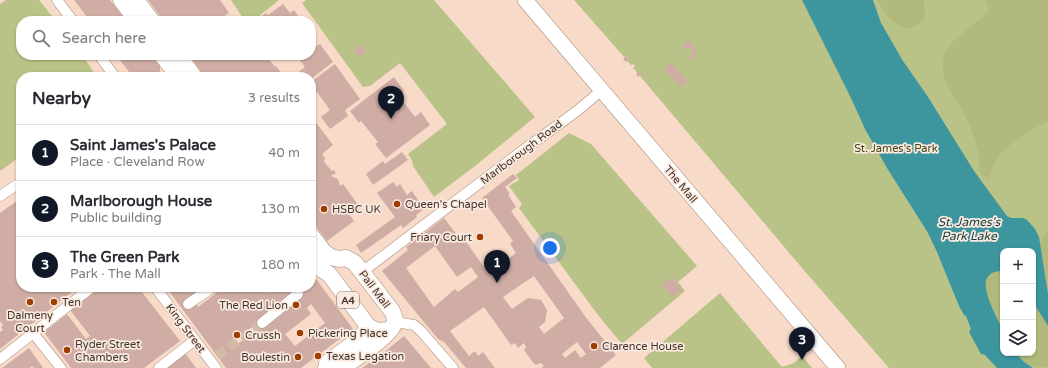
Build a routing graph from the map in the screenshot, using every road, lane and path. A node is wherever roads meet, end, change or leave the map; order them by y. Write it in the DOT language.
graph roads {
  1 [pos="57,0"];
  2 [pos="121,0"];
  3 [pos="136,0"];
  4 [pos="525,0"];
  5 [pos="69,16"];
  6 [pos="133,16"];
  7 [pos="148,16"];
  8 [pos="103,60"];
  9 [pos="168,60"];
  10 [pos="181,71"];
  11 [pos="112,72"];
  12 [pos="602,90"];
  13 [pos="16,185"];
  14 [pos="0,196"];
  15 [pos="316,242"];
  16 [pos="339,259"];
  17 [pos="316,260"];
  18 [pos="362,272"];
  19 [pos="329,274"];
  20 [pos="86,292"];
  21 [pos="161,292"];
  22 [pos="206,292"];
  23 [pos="298,294"];
  24 [pos="182,309"];
  25 [pos="262,322"];
  26 [pos="368,326"];
  27 [pos="392,326"];
  28 [pos="33,333"];
  29 [pos="195,340"];
  30 [pos="0,359"];
  31 [pos="214,362"];
  32 [pos="61,368"];
  33 [pos="159,368"];
  34 [pos="326,368"];
  35 [pos="342,368"];
  36 [pos="453,368"];
  37 [pos="838,368"];
  1 -- 5 [label="street"];
  2 -- 6 [label="main road"];
  3 -- 7 [label="main road"];
  4 -- 12 [label="street, The Mall"];
  8 -- 11 [label="street"];
  9 -- 10 [label="main road"];
  12 -- 18 [label="street, Marlborough Road"];
  12 -- 37 [label="street, The Mall"];
  13 -- 14 [label="street"];
  15 -- 16 [label="main road, Pall Mall / A4"];
  16 -- 18 [label="main road, Pall Mall / A4"];
  16 -- 19 [label="main road"];
  17 -- 19 [label="main road, A4"];
  18 -- 27 [label="main road, Pall Mall / A4"];
  19 -- 26 [label="main road, A4"];
  20 -- 28 [label="street"];
  21 -- 24 [label="street, King Street"];
  22 -- 24 [label="street"];
  23 -- 25 [label="street"];
  24 -- 29 [label="street, King Street"];
  26 -- 27 [label="main road"];
  26 -- 34 [label="main road"];
  27 -- 35 [label="main road"];
  27 -- 36 [label="street"];
  28 -- 30 [label="street"];
  28 -- 32 [label="street"];
  29 -- 31 [label="street, King Street"];
  29 -- 33 [label="street"];
}
